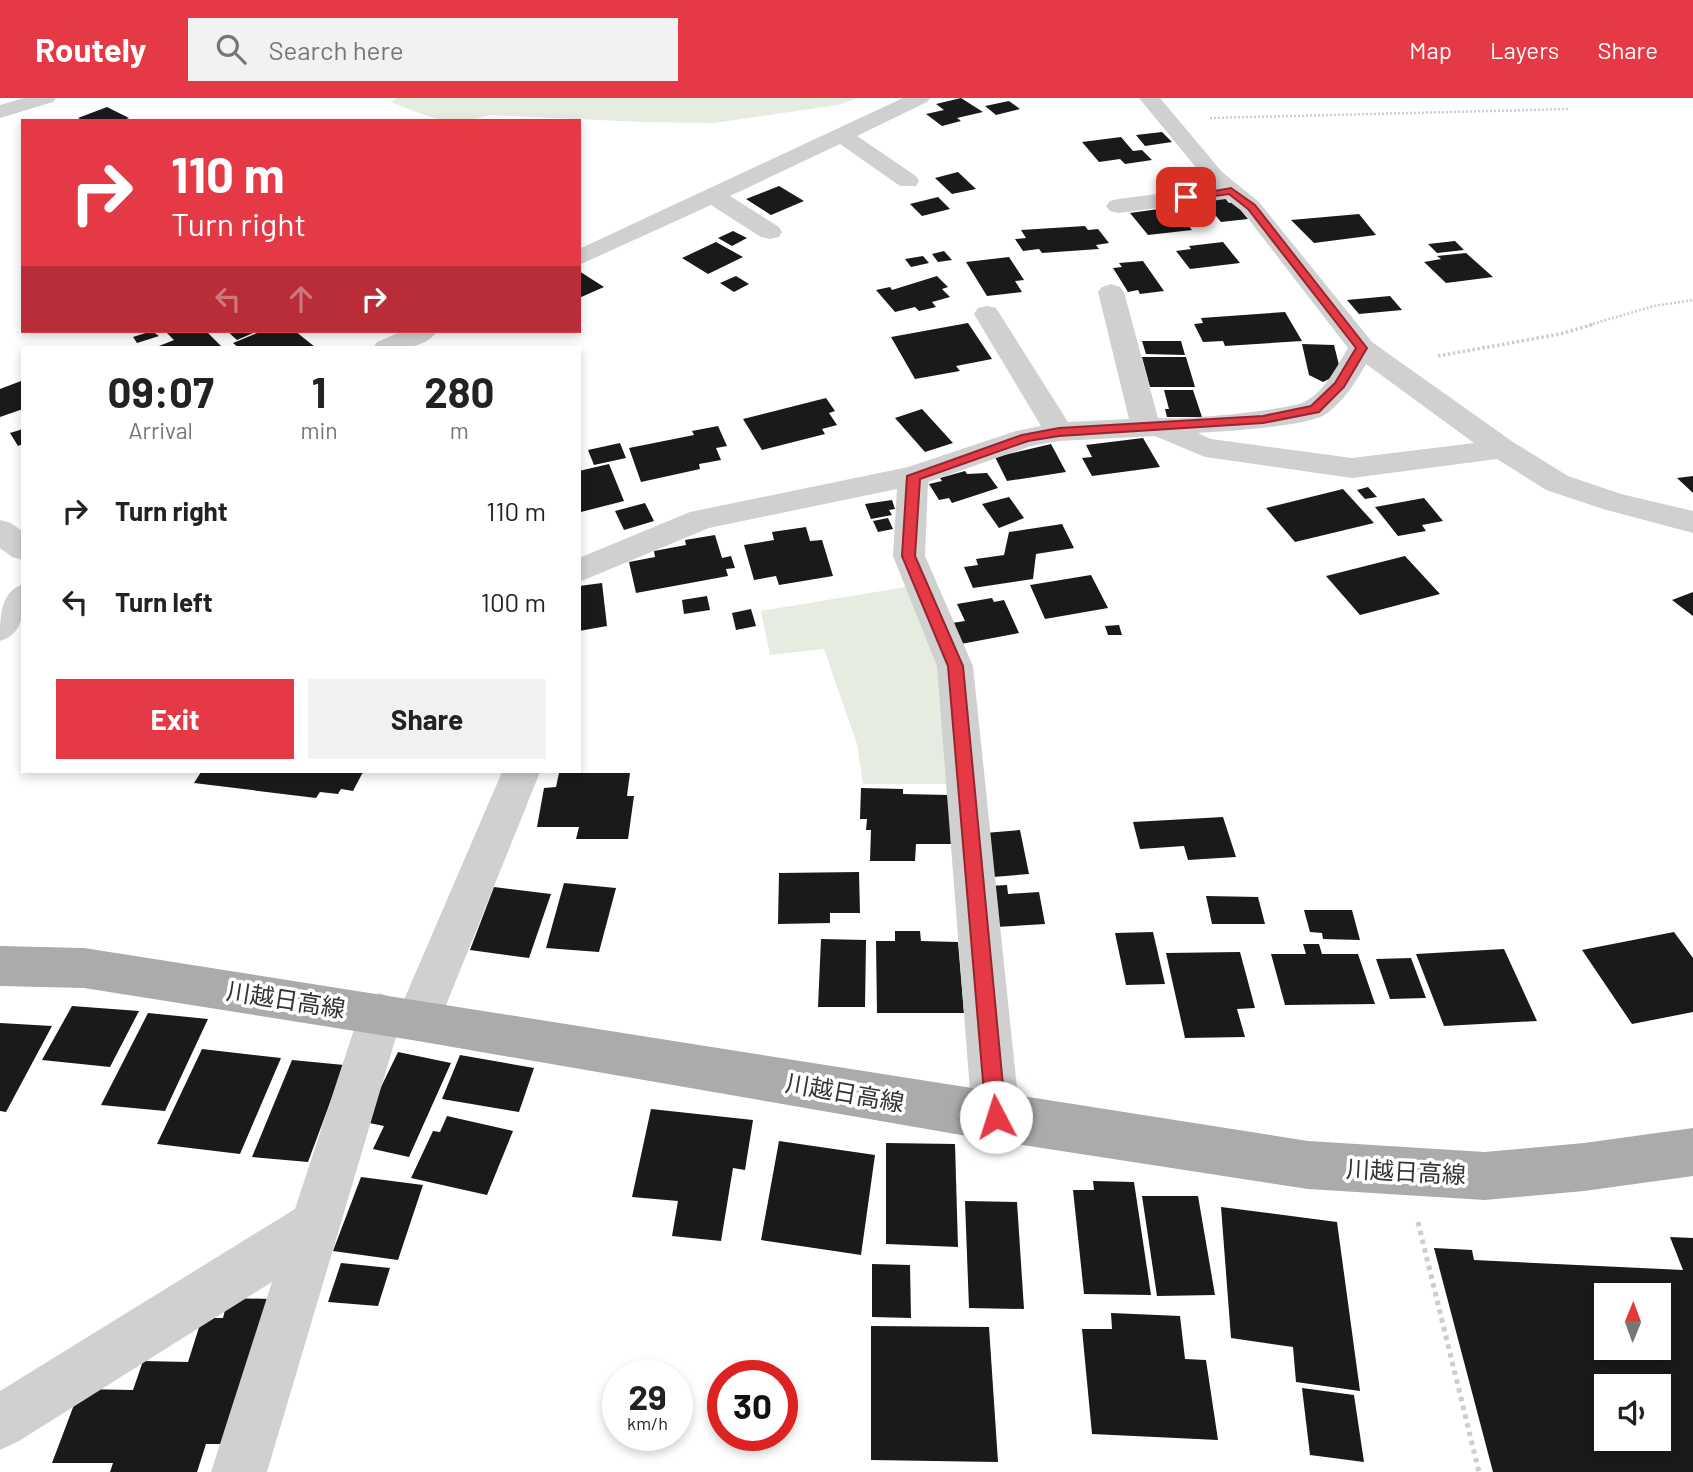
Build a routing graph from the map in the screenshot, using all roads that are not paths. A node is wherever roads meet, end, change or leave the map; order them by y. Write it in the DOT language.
graph roads {
  1 [pos="46,98"];
  2 [pos="920,98"];
  3 [pos="1149,98"];
  4 [pos="0,112"];
  5 [pos="840,134"];
  6 [pos="908,181"];
  7 [pos="1231,191"];
  8 [pos="712,195"];
  9 [pos="1118,206"];
  10 [pos="770,232"];
  11 [pos="581,257"];
  12 [pos="1111,292"];
  13 [pos="987,314"];
  14 [pos="420,333"];
  15 [pos="391,346"];
  16 [pos="1362,348"];
  17 [pos="1153,427"];
  18 [pos="1059,432"];
  19 [pos="1502,449"];
  20 [pos="914,476"];
  21 [pos="1693,522"];
  22 [pos="0,531"];
  23 [pos="21,547"];
  24 [pos="0,548"];
  25 [pos="21,549"];
  26 [pos="581,570"];
  27 [pos="21,599"];
  28 [pos="0,628"];
  29 [pos="521,773"];
  30 [pos="0,966"];
  31 [pos="399,1017"];
  32 [pos="996,1117"];
  33 [pos="1692,1152"];
  34 [pos="316,1225"];
  35 [pos="0,1422"];
  36 [pos="239,1472"];
  1 -- 4 [label="street"];
  2 -- 5 [label="street"];
  3 -- 7 [label="street"];
  5 -- 6 [label="street"];
  5 -- 8 [label="street"];
  7 -- 9 [label="street"];
  7 -- 16 [label="street"];
  8 -- 10 [label="street"];
  8 -- 11 [label="street"];
  12 -- 17 [label="street"];
  13 -- 18 [label="street"];
  14 -- 15 [label="street"];
  16 -- 17 [label="street"];
  16 -- 19 [label="street"];
  17 -- 18 [label="street"];
  17 -- 19 [label="street"];
  18 -- 20 [label="street"];
  19 -- 21 [label="street"];
  20 -- 26 [label="street"];
  20 -- 32 [label="street"];
  22 -- 23 [label="street"];
  24 -- 25 [label="street"];
  27 -- 28 [label="street"];
  29 -- 31 [label="street"];
  30 -- 31 [label="main road, 川越日高線"];
  31 -- 32 [label="main road, 川越日高線"];
  31 -- 34 [label="street"];
  32 -- 33 [label="main road, 川越日高線"];
  34 -- 35 [label="street"];
  34 -- 36 [label="street"];
}
